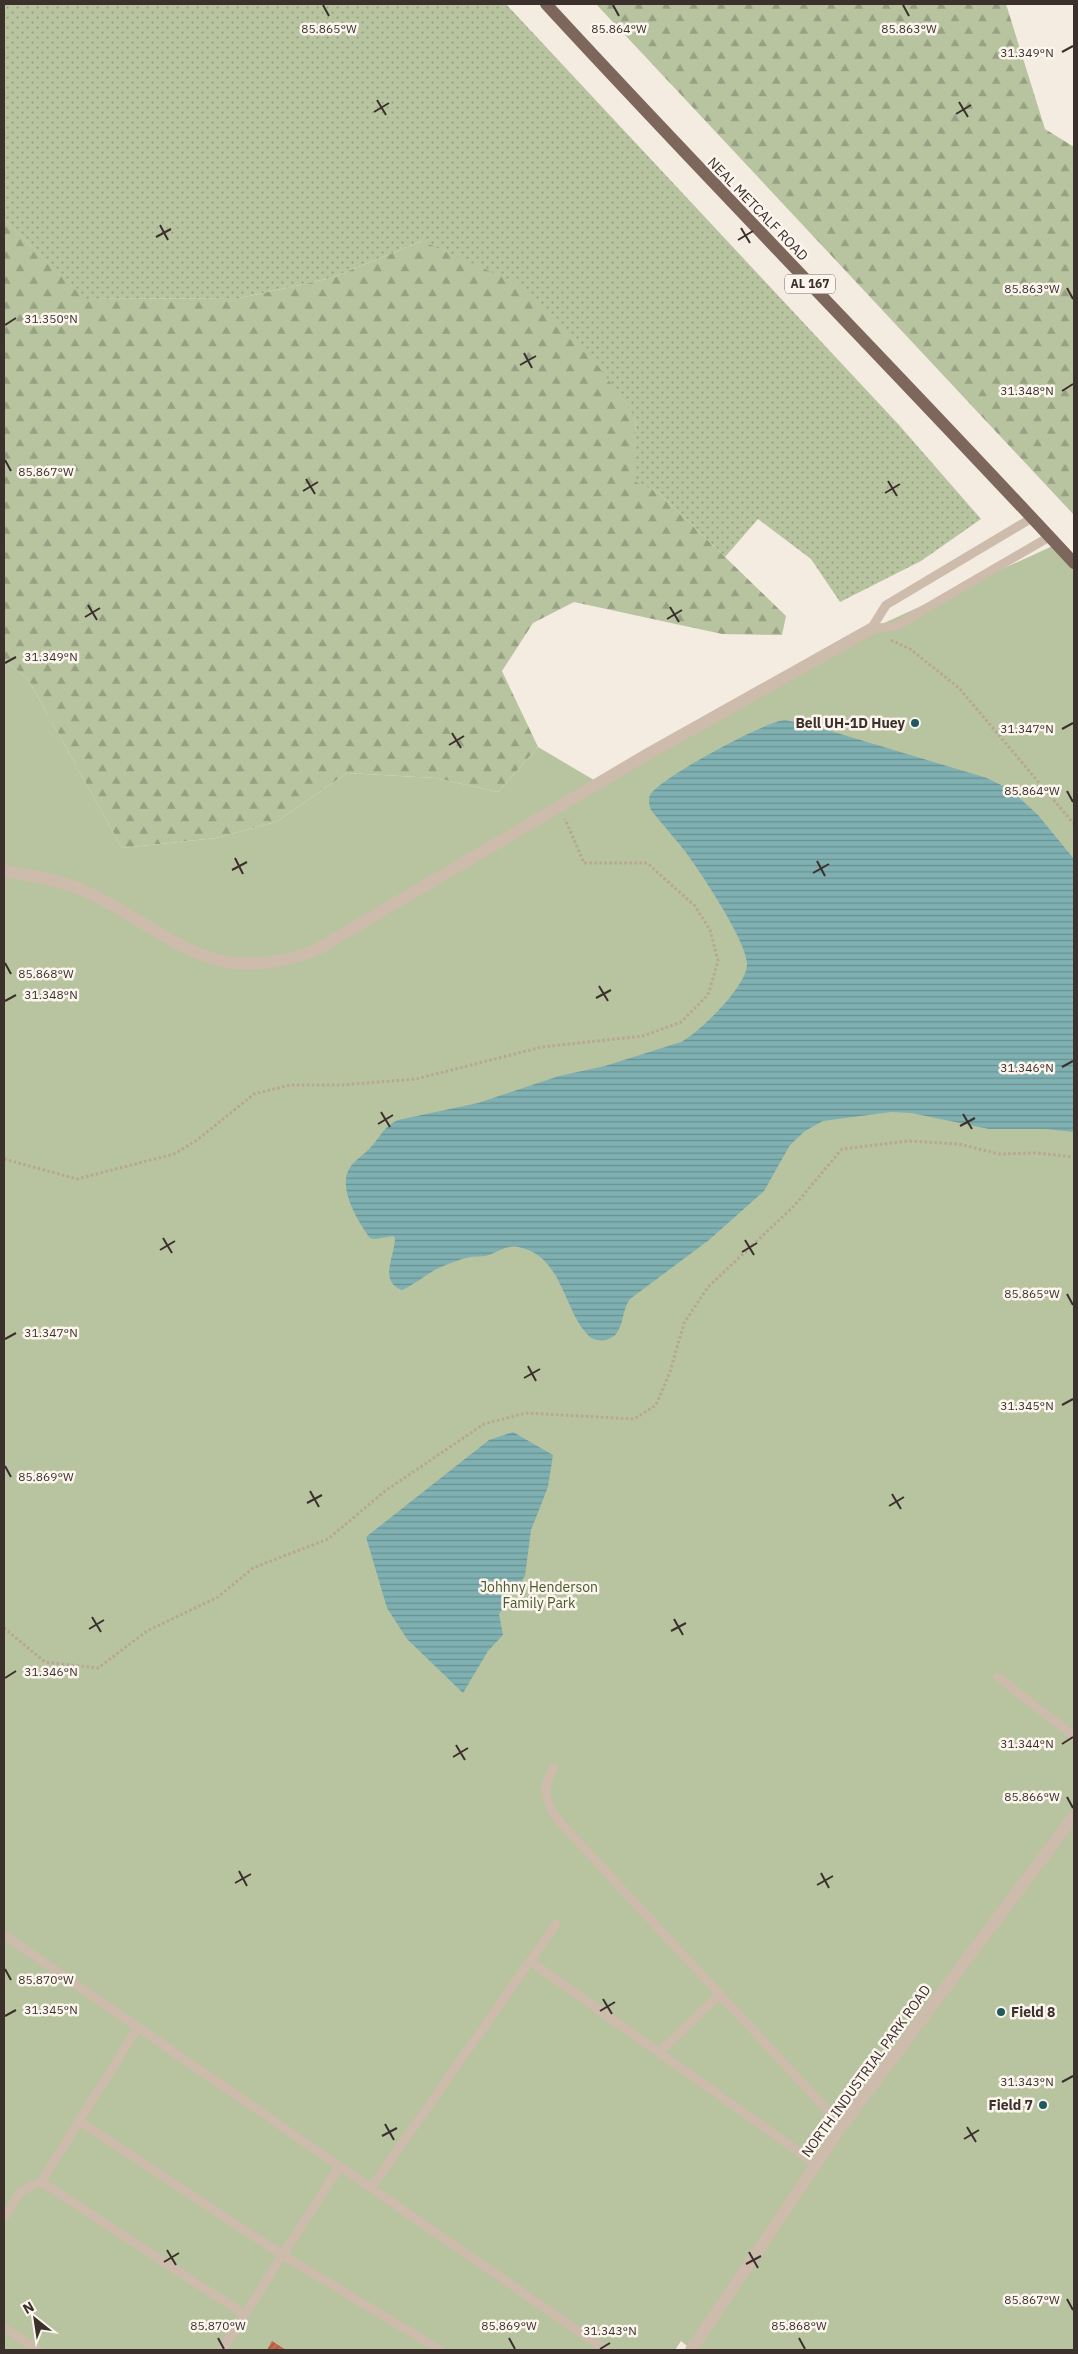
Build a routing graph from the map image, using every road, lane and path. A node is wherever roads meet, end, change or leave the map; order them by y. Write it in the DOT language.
graph roads {
  1 [pos="546,4"];
  2 [pos="1032,518"];
  3 [pos="1049,537"];
  4 [pos="1074,563"];
  5 [pos="871,630"];
  6 [pos="560,806"];
  7 [pos="1074,824"];
  8 [pos="4,871"];
  9 [pos="1074,1157"];
  10 [pos="4,1159"];
  11 [pos="4,1628"];
  12 [pos="998,1678"];
  13 [pos="1074,1736"];
  14 [pos="554,1768"];
  15 [pos="1074,1816"];
  16 [pos="556,1924"];
  17 [pos="4,1935"];
  18 [pos="530,1960"];
  19 [pos="720,1994"];
  20 [pos="138,2027"];
  21 [pos="659,2052"];
  22 [pos="79,2121"];
  23 [pos="842,2126"];
  24 [pos="816,2164"];
  25 [pos="339,2167"];
  26 [pos="41,2182"];
  27 [pos="372,2188"];
  28 [pos="4,2218"];
  29 [pos="281,2254"];
  30 [pos="244,2314"];
  31 [pos="4,2328"];
  32 [pos="38,2350"];
  33 [pos="222,2350"];
  34 [pos="440,2350"];
  35 [pos="606,2350"];
  36 [pos="691,2350"];
  1 -- 2 [label="main road, NEAL METCALF ROAD / AL 167"];
  2 -- 3 [label="main road, NEAL METCALF ROAD / AL 167"];
  2 -- 5 [label="lane"];
  3 -- 4 [label="main road, NEAL METCALF ROAD / AL 167"];
  3 -- 5 [label="lane"];
  5 -- 6 [label="street"];
  5 -- 7 [label="path"];
  6 -- 8 [label="street"];
  6 -- 10 [label="path"];
  9 -- 11 [label="path"];
  12 -- 13 [label="lane"];
  14 -- 19 [label="lane"];
  15 -- 23 [label="street, NORTH INDUSTRIAL PARK ROAD"];
  16 -- 18 [label="lane"];
  17 -- 20 [label="lane"];
  18 -- 21 [label="lane"];
  18 -- 27 [label="lane"];
  19 -- 21 [label="lane"];
  19 -- 23 [label="lane"];
  20 -- 22 [label="lane"];
  20 -- 25 [label="lane"];
  21 -- 24 [label="lane"];
  22 -- 26 [label="lane"];
  22 -- 29 [label="lane"];
  23 -- 24 [label="street, NORTH INDUSTRIAL PARK ROAD"];
  24 -- 36 [label="street, NORTH INDUSTRIAL PARK ROAD"];
  25 -- 27 [label="lane"];
  25 -- 29 [label="lane"];
  26 -- 28 [label="lane"];
  26 -- 30 [label="lane"];
  27 -- 35 [label="lane"];
  29 -- 30 [label="lane"];
  29 -- 34 [label="lane"];
  30 -- 33 [label="lane"];
  31 -- 32 [label="lane"];
}
